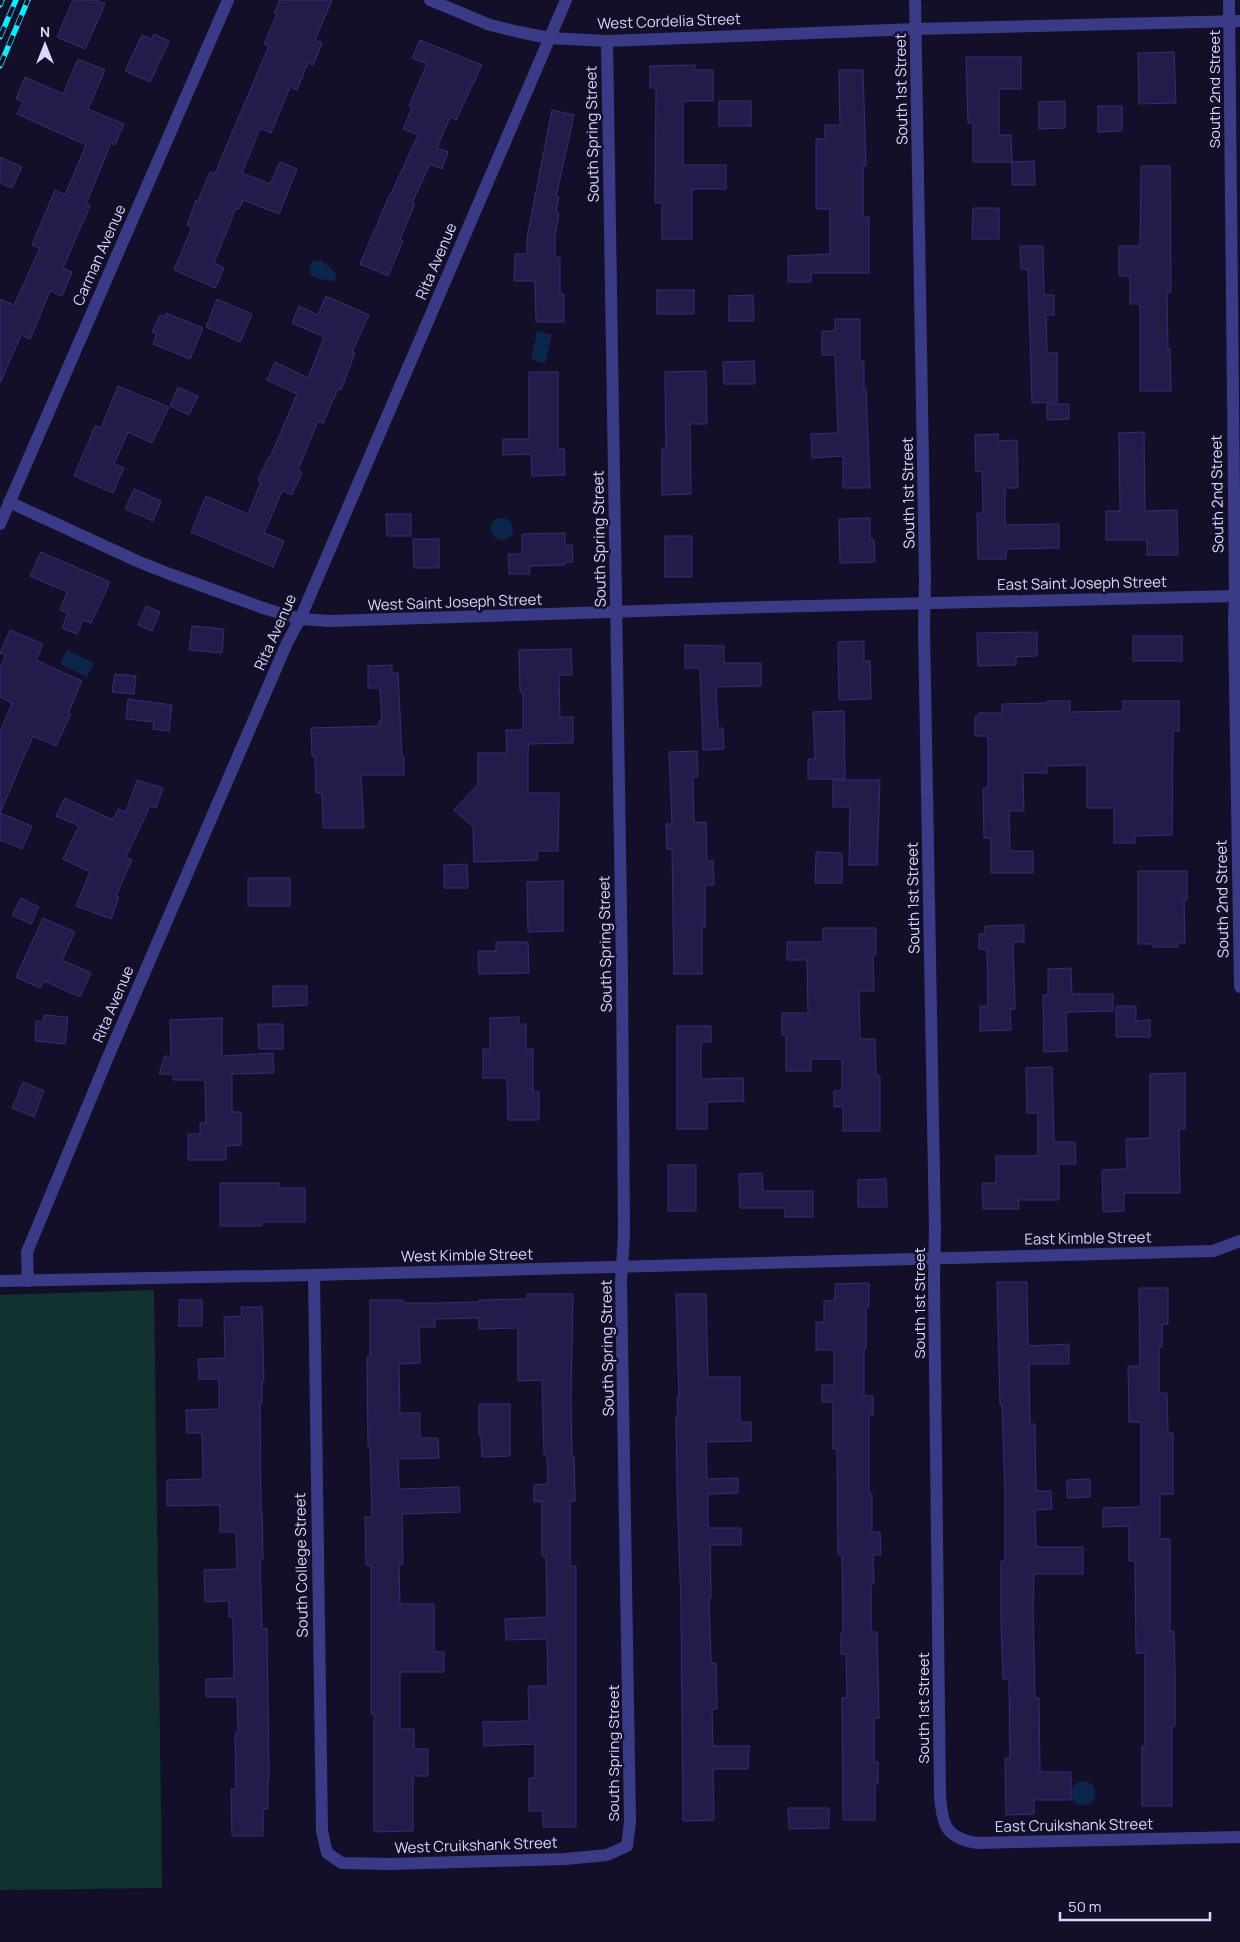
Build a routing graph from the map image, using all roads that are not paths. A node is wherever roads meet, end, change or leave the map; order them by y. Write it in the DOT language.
graph roads {
  1 [pos="228,0"];
  2 [pos="430,0"];
  3 [pos="566,0"];
  4 [pos="915,0"];
  5 [pos="1229,0"];
  6 [pos="1235,21"];
  7 [pos="916,29"];
  8 [pos="549,38"];
  9 [pos="607,41"];
  10 [pos="9,502"];
  11 [pos="0,524"];
  12 [pos="1238,596"];
  13 [pos="925,603"];
  14 [pos="617,612"];
  15 [pos="300,619"];
  16 [pos="1240,987"];
  17 [pos="1240,1241"];
  18 [pos="935,1257"];
  19 [pos="623,1267"];
  20 [pos="314,1275"];
  21 [pos="0,1281"];
  22 [pos="28,1281"];
  23 [pos="940,1796"];
  24 [pos="1240,1838"];
  25 [pos="627,1846"];
  26 [pos="327,1853"];
  1 -- 10 [label="street, Carman Avenue"];
  2 -- 8 [label="street, West Cordelia Street"];
  3 -- 8 [label="street, Rita Avenue"];
  4 -- 7 [label="street, South 1st Street"];
  5 -- 6 [label="street, South 2nd Street"];
  6 -- 7 [label="street, West Cordelia Street"];
  6 -- 12 [label="street, South 2nd Street"];
  7 -- 9 [label="street, West Cordelia Street"];
  7 -- 13 [label="street, South 1st Street"];
  8 -- 9 [label="street, West Cordelia Street"];
  8 -- 15 [label="street, Rita Avenue"];
  9 -- 14 [label="street, South Spring Street"];
  10 -- 11 [label="street, Carman Avenue"];
  10 -- 15 [label="street, West Saint Joseph Street"];
  12 -- 13 [label="street, East Saint Joseph Street"];
  12 -- 16 [label="street, South 2nd Street"];
  13 -- 14 [label="street, West Saint Joseph Street"];
  13 -- 18 [label="street, South 1st Street"];
  14 -- 15 [label="street, West Saint Joseph Street"];
  14 -- 19 [label="street, South Spring Street"];
  15 -- 22 [label="street, Rita Avenue"];
  17 -- 18 [label="street, East Kimble Street"];
  18 -- 19 [label="street, West Kimble Street"];
  18 -- 23 [label="street, South 1st Street"];
  19 -- 20 [label="street, West Kimble Street"];
  19 -- 25 [label="street, South Spring Street"];
  20 -- 22 [label="street, West Kimble Street"];
  20 -- 26 [label="street, South College Street"];
  21 -- 22 [label="street, West Kimble Street"];
  23 -- 24 [label="street, East Cruikshank Street"];
  25 -- 26 [label="street, West Cruikshank Street"];
}
